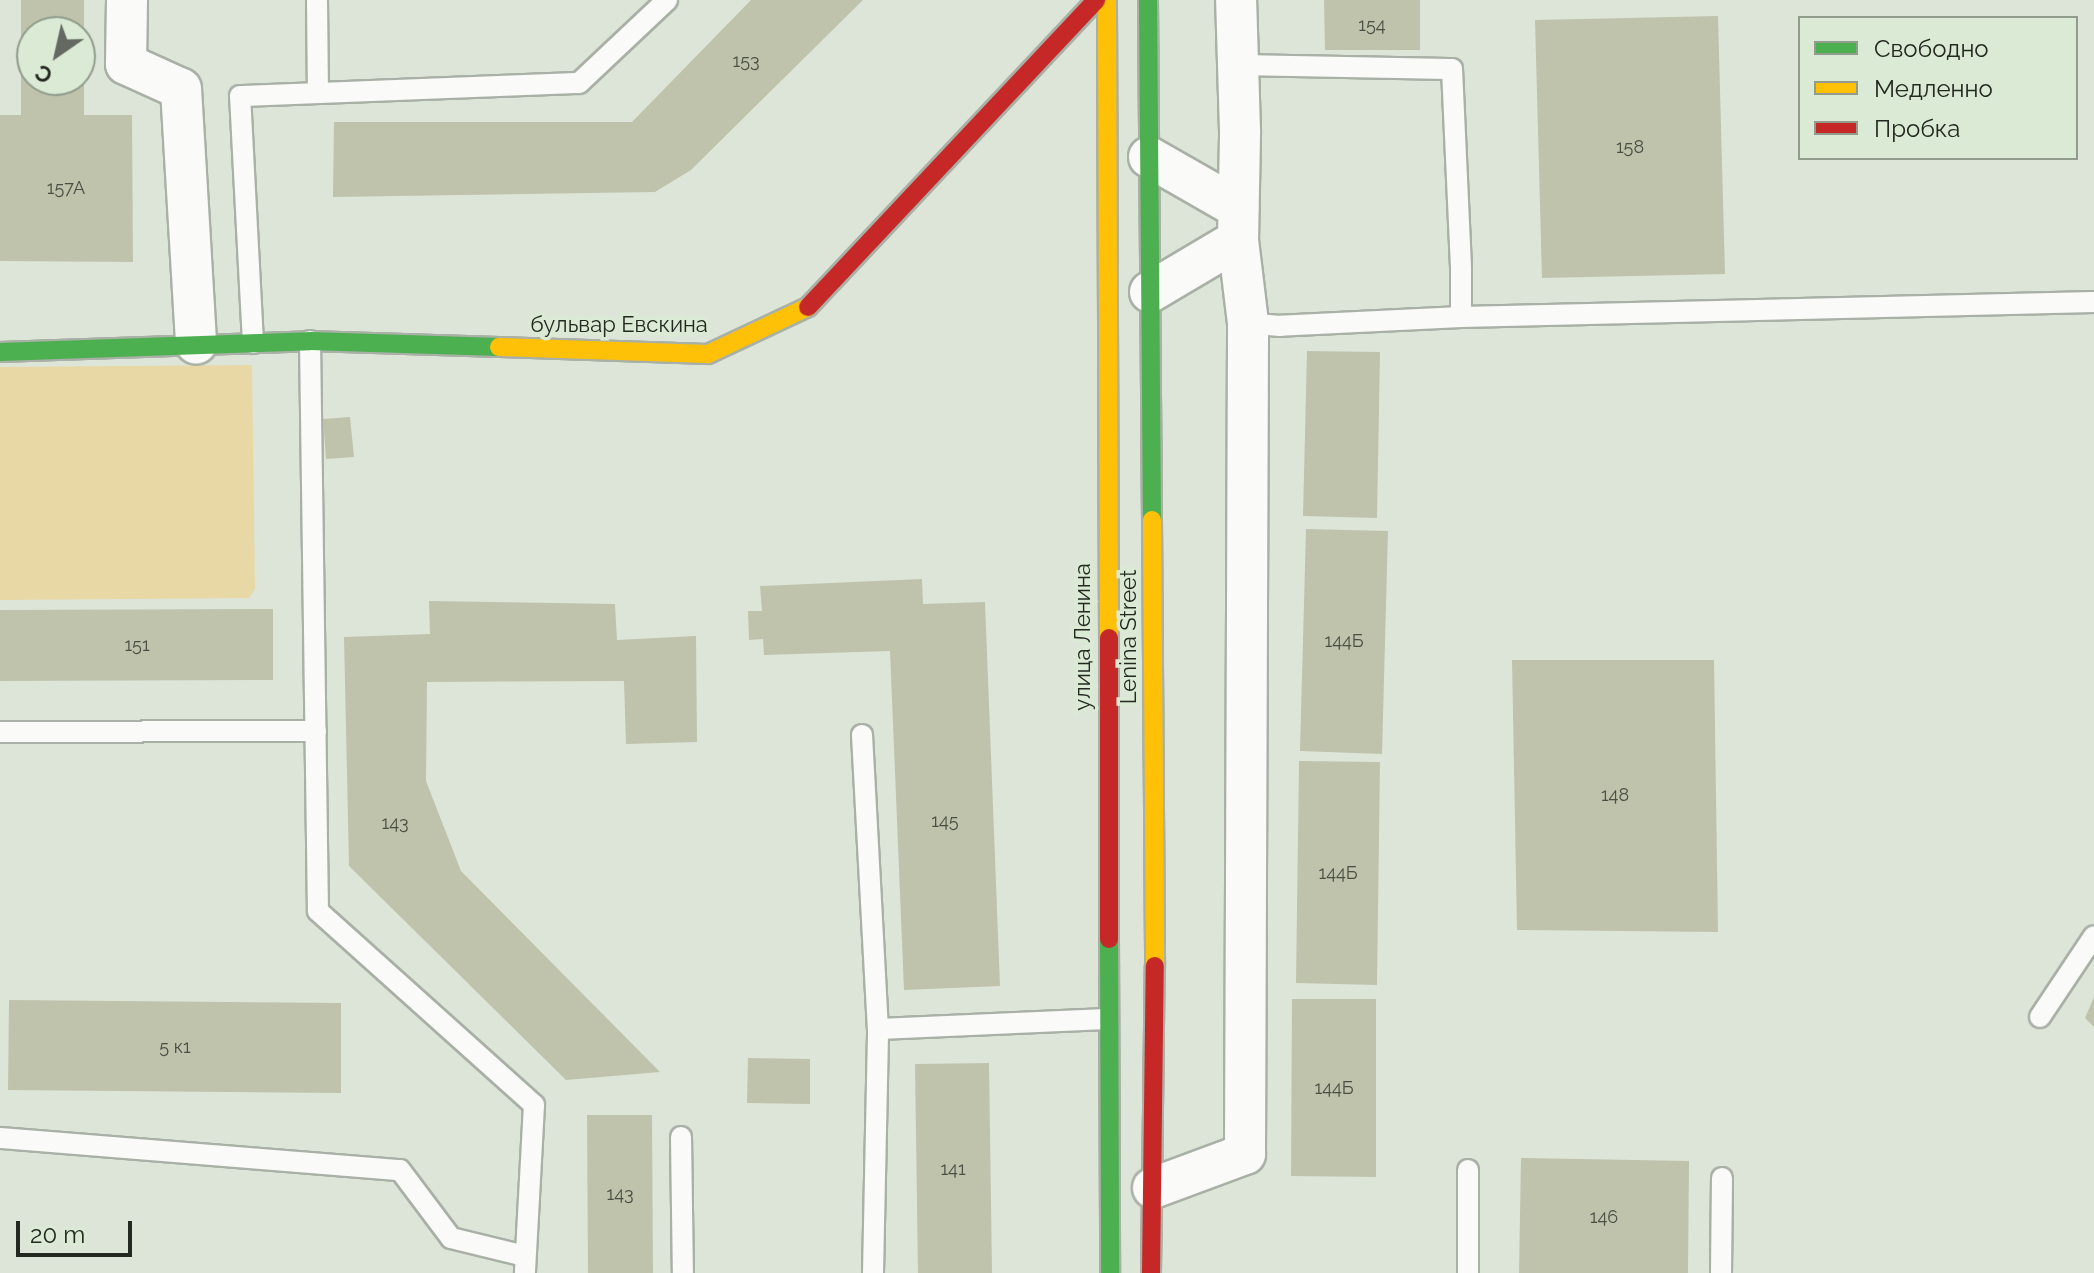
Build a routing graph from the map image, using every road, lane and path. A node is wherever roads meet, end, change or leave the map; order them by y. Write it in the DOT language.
graph roads {
  1 [pos="127,0"];
  2 [pos="317,0"];
  3 [pos="667,0"];
  4 [pos="1096,0"];
  5 [pos="1107,0"];
  6 [pos="1148,0"];
  7 [pos="1236,0"];
  8 [pos="1237,65"];
  9 [pos="318,93"];
  10 [pos="1149,157"];
  11 [pos="1238,224"];
  12 [pos="1150,292"];
  13 [pos="2094,302"];
  14 [pos="1461,317"];
  15 [pos="1248,323"];
  16 [pos="310,341"];
  17 [pos="253,343"];
  18 [pos="196,344"];
  19 [pos="0,352"];
  20 [pos="316,731"];
  21 [pos="0,732"];
  22 [pos="862,735"];
  23 [pos="2094,936"];
  24 [pos="2040,1017"];
  25 [pos="1108,1019"];
  26 [pos="878,1029"];
  27 [pos="681,1137"];
  28 [pos="0,1138"];
  29 [pos="1468,1170"];
  30 [pos="1722,1178"];
  31 [pos="1153,1188"];
  32 [pos="525,1265"];
  33 [pos="683,1273"];
  34 [pos="873,1273"];
  35 [pos="1110,1273"];
  36 [pos="1151,1273"];
  37 [pos="1468,1273"];
  38 [pos="1721,1273"];
  1 -- 18 [label="street"];
  2 -- 9 [label="lane"];
  3 -- 9 [label="lane"];
  4 -- 16 [label="street, бульвар Евскина"];
  5 -- 25 [label="street, улица Ленина"];
  6 -- 10 [label="street, Lenina Street"];
  7 -- 8 [label="street"];
  8 -- 11 [label="street"];
  8 -- 14 [label="lane"];
  9 -- 17 [label="lane"];
  10 -- 11 [label="street"];
  10 -- 12 [label="street, Lenina Street"];
  11 -- 12 [label="street"];
  11 -- 15 [label="street"];
  12 -- 31 [label="street, Lenina Street"];
  13 -- 14 [label="lane"];
  14 -- 15 [label="lane"];
  15 -- 31 [label="street"];
  16 -- 17 [label="street, бульвар Евскина"];
  16 -- 20 [label="lane"];
  17 -- 18 [label="street, бульвар Евскина"];
  18 -- 19 [label="street, бульвар Евскина"];
  20 -- 21 [label="lane"];
  20 -- 32 [label="lane"];
  22 -- 26 [label="lane"];
  23 -- 24 [label="lane"];
  25 -- 26 [label="lane"];
  25 -- 35 [label="street, улица Ленина"];
  26 -- 34 [label="lane"];
  27 -- 33 [label="lane"];
  28 -- 32 [label="lane"];
  29 -- 37 [label="lane"];
  30 -- 38 [label="lane"];
  31 -- 36 [label="street, Lenina Street"];
}
